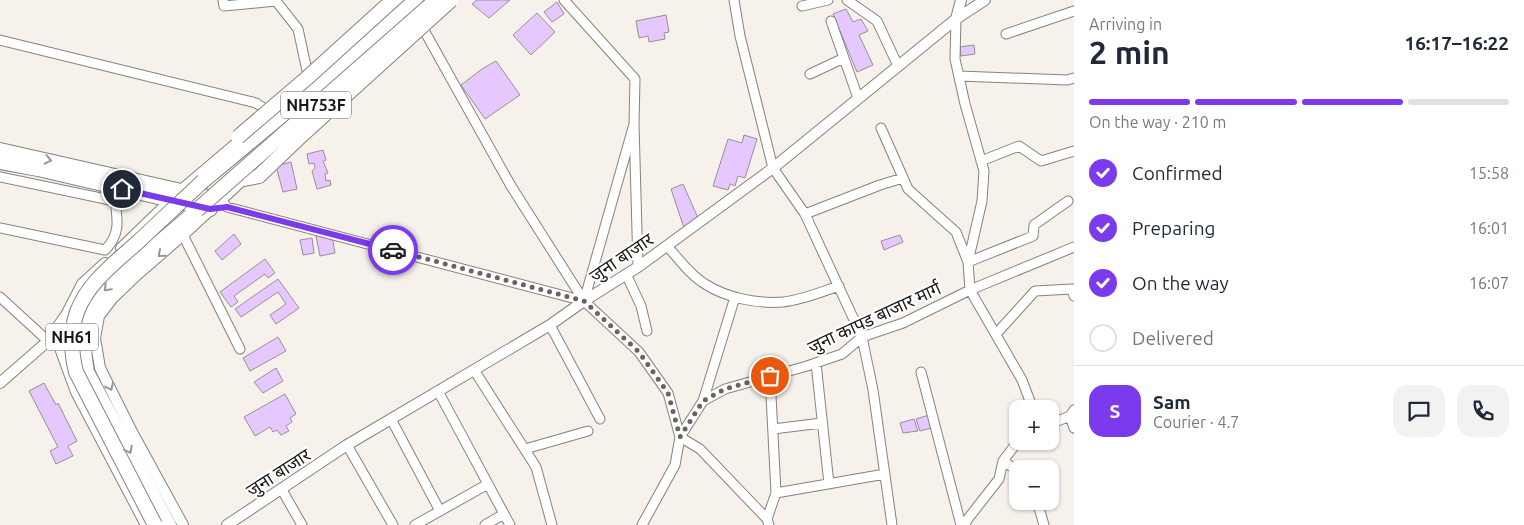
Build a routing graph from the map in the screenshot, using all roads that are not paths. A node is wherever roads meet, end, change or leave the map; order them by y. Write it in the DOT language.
graph roads {
  1 [pos="223,0"];
  2 [pos="393,0"];
  3 [pos="401,0"];
  4 [pos="416,0"];
  5 [pos="436,0"];
  6 [pos="446,0"];
  7 [pos="451,0"];
  8 [pos="564,0"];
  9 [pos="734,0"];
  10 [pos="828,0"];
  11 [pos="848,0"];
  12 [pos="961,0"];
  13 [pos="985,0"];
  14 [pos="802,6"];
  15 [pos="1074,11"];
  16 [pos="956,19"];
  17 [pos="831,21"];
  18 [pos="420,22"];
  19 [pos="1006,34"];
  20 [pos="0,40"];
  21 [pos="844,58"];
  22 [pos="898,66"];
  23 [pos="810,74"];
  24 [pos="959,76"];
  25 [pos="1074,78"];
  26 [pos="309,80"];
  27 [pos="858,98"];
  28 [pos="271,113"];
  29 [pos="634,124"];
  30 [pos="881,128"];
  31 [pos="0,150"];
  32 [pos="1074,151"];
  33 [pos="221,157"];
  34 [pos="981,161"];
  35 [pos="0,162"];
  36 [pos="773,168"];
  37 [pos="0,177"];
  38 [pos="903,178"];
  39 [pos="244,179"];
  40 [pos="175,196"];
  41 [pos="1068,201"];
  42 [pos="214,206"];
  43 [pos="805,214"];
  44 [pos="0,228"];
  45 [pos="183,235"];
  46 [pos="667,246"];
  47 [pos="1074,247"];
  48 [pos="968,262"];
  49 [pos="638,267"];
  50 [pos="626,274"];
  51 [pos="839,286"];
  52 [pos="970,290"];
  53 [pos="1074,296"];
  54 [pos="0,297"];
  55 [pos="735,298"];
  56 [pos="584,301"];
  57 [pos="66,315"];
  58 [pos="550,325"];
  59 [pos="647,331"];
  60 [pos="996,334"];
  61 [pos="862,337"];
  62 [pos="48,341"];
  63 [pos="240,349"];
  64 [pos="816,363"];
  65 [pos="474,370"];
  66 [pos="921,372"];
  67 [pos="770,376"];
  68 [pos="0,383"];
  69 [pos="438,391"];
  70 [pos="1030,400"];
  71 [pos="703,401"];
  72 [pos="1072,413"];
  73 [pos="391,419"];
  74 [pos="600,419"];
  75 [pos="1059,420"];
  76 [pos="822,423"];
  77 [pos="1074,428"];
  78 [pos="773,429"];
  79 [pos="588,431"];
  80 [pos="680,437"];
  81 [pos="347,445"];
  82 [pos="525,449"];
  83 [pos="1011,450"];
  84 [pos="1003,461"];
  85 [pos="1009,465"];
  86 [pos="885,474"];
  87 [pos="488,484"];
  88 [pos="828,484"];
  89 [pos="282,490"];
  90 [pos="776,492"];
  91 [pos="1040,510"];
  92 [pos="440,511"];
  93 [pos="504,514"];
  94 [pos="768,522"];
  95 [pos="146,525"];
  96 [pos="155,525"];
  97 [pos="169,525"];
  98 [pos="182,525"];
  99 [pos="227,525"];
  100 [pos="302,525"];
  101 [pos="393,525"];
  102 [pos="415,525"];
  103 [pos="485,525"];
  104 [pos="510,525"];
  105 [pos="552,525"];
  106 [pos="642,525"];
  107 [pos="892,525"];
  108 [pos="961,525"];
  109 [pos="965,525"];
  110 [pos="1044,525"];
  1 -- 26 [label="street"];
  2 -- 33 [label="highway, bridge"];
  3 -- 26 [label="street"];
  4 -- 96 [label="highway, NH61, bridge"];
  5 -- 42 [label="highway, NH753F, bridge"];
  6 -- 18 [label="street"];
  7 -- 39 [label="highway, bridge"];
  8 -- 29 [label="street"];
  9 -- 36 [label="street"];
  10 -- 14 [label="street"];
  11 -- 22 [label="street"];
  12 -- 16 [label="street"];
  13 -- 16 [label="street, जुना बाजार"];
  15 -- 19 [label="street"];
  16 -- 22 [label="street, जुना बाजार"];
  16 -- 24 [label="street"];
  17 -- 21 [label="street"];
  18 -- 39 [label="street"];
  18 -- 56 [label="street"];
  20 -- 28 [label="street"];
  21 -- 23 [label="street"];
  21 -- 27 [label="street"];
  22 -- 27 [label="street, जुना बाजार"];
  24 -- 25 [label="street"];
  24 -- 34 [label="street"];
  26 -- 28 [label="street"];
  27 -- 36 [label="street, जुना बाजार"];
  28 -- 33 [label="street"];
  29 -- 49 [label="street"];
  29 -- 56 [label="street"];
  30 -- 38 [label="street"];
  31 -- 40 [label="highway, one-way"];
  32 -- 34 [label="street"];
  33 -- 40 [label="street"];
  34 -- 48 [label="street"];
  35 -- 40 [label="highway"];
  36 -- 43 [label="street"];
  36 -- 46 [label="street, जुना बाजार"];
  37 -- 44 [label="street"];
  38 -- 43 [label="street"];
  38 -- 48 [label="street"];
  39 -- 42 [label="street"];
  40 -- 42 [label="highway"];
  40 -- 57 [label="street"];
  41 -- 48 [label="street"];
  42 -- 45 [label="street"];
  42 -- 56 [label="street"];
  42 -- 97 [label="highway, NH61, one-way"];
  43 -- 51 [label="street"];
  45 -- 63 [label="street"];
  45 -- 98 [label="street, one-way"];
  46 -- 49 [label="street, जुना बाजार"];
  46 -- 55 [label="street"];
  47 -- 52 [label="street, जुना कापड बाजार मार्ग"];
  48 -- 52 [label="street"];
  49 -- 50 [label="street, जुना बाजार"];
  50 -- 56 [label="street, जुना बाजार"];
  50 -- 59 [label="street"];
  51 -- 55 [label="street"];
  51 -- 61 [label="street"];
  52 -- 60 [label="street"];
  52 -- 61 [label="street, जुना कापड बाजार मार्ग"];
  53 -- 60 [label="street"];
  54 -- 62 [label="street"];
  55 -- 71 [label="street"];
  56 -- 58 [label="street, जुना बाजार"];
  56 -- 80 [label="street"];
  57 -- 62 [label="street"];
  57 -- 95 [label="street"];
  58 -- 65 [label="street, जुना बाजार"];
  58 -- 74 [label="street"];
  60 -- 70 [label="street"];
  61 -- 64 [label="street, जुना कापड बाजार मार्ग"];
  61 -- 86 [label="street"];
  62 -- 68 [label="street"];
  64 -- 67 [label="street, जुना कापड बाजार मार्ग"];
  64 -- 76 [label="street"];
  65 -- 69 [label="street, जुना बाजार"];
  65 -- 82 [label="street"];
  66 -- 108 [label="street"];
  67 -- 71 [label="street, जुना कापड बाजार मार्ग"];
  67 -- 78 [label="street"];
  69 -- 73 [label="street, जुना बाजार"];
  69 -- 87 [label="street"];
  71 -- 80 [label="street, जुना कापड बाजार मार्ग"];
  72 -- 75 [label="street"];
  72 -- 77 [label="street"];
  73 -- 81 [label="street, जुना बाजार"];
  73 -- 92 [label="street"];
  76 -- 78 [label="street"];
  76 -- 88 [label="street"];
  78 -- 90 [label="street"];
  79 -- 82 [label="street"];
  80 -- 94 [label="street"];
  80 -- 106 [label="street, जुना कापड बाजार मार्ग"];
  81 -- 89 [label="street, जुना बाजार"];
  81 -- 101 [label="street"];
  82 -- 105 [label="street"];
  83 -- 84 [label="street"];
  84 -- 85 [label="street"];
  84 -- 109 [label="street"];
  86 -- 88 [label="street"];
  86 -- 107 [label="street"];
  87 -- 92 [label="street"];
  87 -- 93 [label="street"];
  88 -- 90 [label="street"];
  89 -- 99 [label="street, जुना बाजार"];
  89 -- 100 [label="street"];
  90 -- 94 [label="street"];
  91 -- 110 [label="street"];
  92 -- 102 [label="street"];
  93 -- 103 [label="street"];
  93 -- 104 [label="street"];
}
